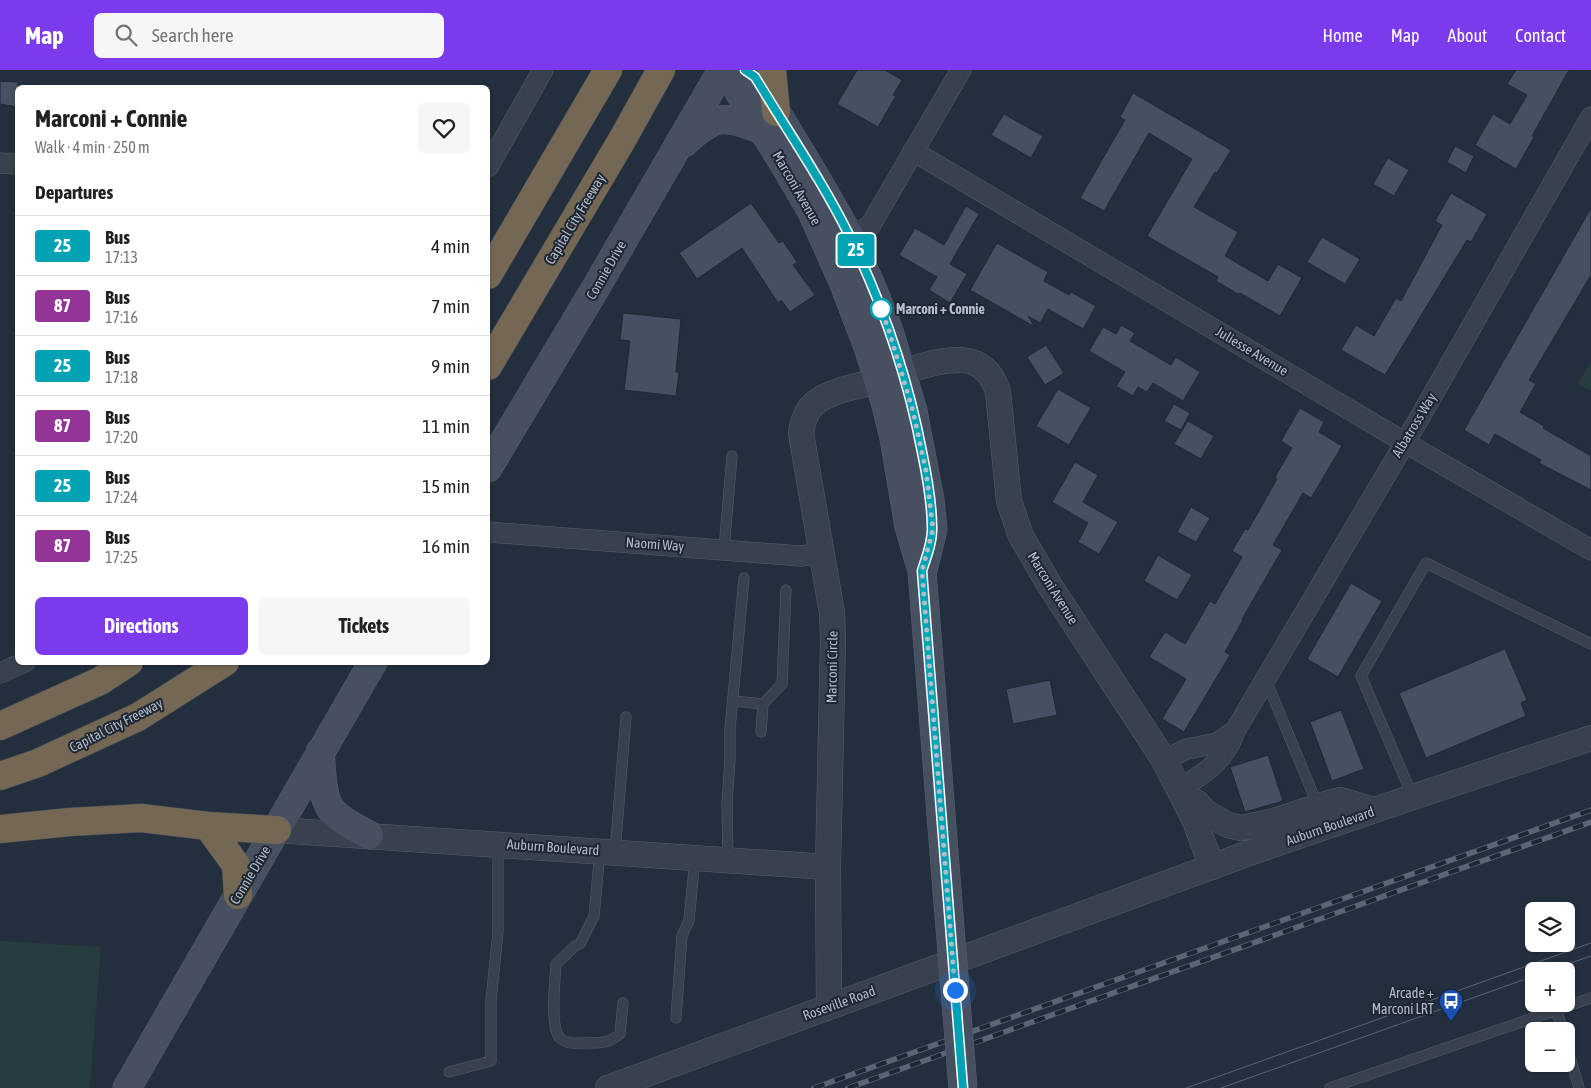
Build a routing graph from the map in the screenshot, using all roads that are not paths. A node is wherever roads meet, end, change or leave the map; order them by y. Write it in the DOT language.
graph roads {
  1 [pos="543,70"];
  2 [pos="608,70"];
  3 [pos="661,70"];
  4 [pos="722,70"];
  5 [pos="732,70"];
  6 [pos="745,70"];
  7 [pos="772,70"];
  8 [pos="961,70"];
  9 [pos="1591,117"];
  10 [pos="769,121"];
  11 [pos="675,150"];
  12 [pos="913,151"];
  13 [pos="0,163"];
  14 [pos="490,163"];
  15 [pos="15,164"];
  16 [pos="850,237"];
  17 [pos="490,272"];
  18 [pos="490,363"];
  19 [pos="890,376"];
  20 [pos="1404,442"];
  21 [pos="732,456"];
  22 [pos="490,465"];
  23 [pos="490,532"];
  24 [pos="724,549"];
  25 [pos="1591,550"];
  26 [pos="822,553"];
  27 [pos="744,578"];
  28 [pos="786,590"];
  29 [pos="1591,644"];
  30 [pos="18,665"];
  31 [pos="124,665"];
  32 [pos="220,665"];
  33 [pos="371,665"];
  34 [pos="0,673"];
  35 [pos="1266,679"];
  36 [pos="734,701"];
  37 [pos="763,704"];
  38 [pos="626,717"];
  39 [pos="0,726"];
  40 [pos="1235,731"];
  41 [pos="762,732"];
  42 [pos="1591,738"];
  43 [pos="320,752"];
  44 [pos="1164,760"];
  45 [pos="0,776"];
  46 [pos="1182,793"];
  47 [pos="1413,797"];
  48 [pos="1318,806"];
  49 [pos="1374,810"];
  50 [pos="208,826"];
  51 [pos="0,828"];
  52 [pos="277,830"];
  53 [pos="369,835"];
  54 [pos="498,844"];
  55 [pos="608,851"];
  56 [pos="696,858"];
  57 [pos="728,860"];
  58 [pos="828,867"];
  59 [pos="1212,867"];
  60 [pos="238,896"];
  61 [pos="1070,918"];
  62 [pos="1591,998"];
  63 [pos="622,1003"];
  64 [pos="1575,1003"];
  65 [pos="829,1006"];
  66 [pos="1550,1012"];
  67 [pos="676,1018"];
  68 [pos="449,1072"];
  69 [pos="1574,1072"];
  70 [pos="127,1088"];
  71 [pos="608,1088"];
  72 [pos="963,1088"];
  73 [pos="1330,1088"];
  74 [pos="1579,1088"];
  1 -- 14 [label="street"];
  2 -- 17 [label="highway"];
  3 -- 18 [label="highway, Capital City Freeway"];
  4 -- 11 [label="main road, Connie Drive"];
  5 -- 10 [label="main road, Marconi Avenue"];
  6 -- 10 [label="main road, Marconi Avenue"];
  7 -- 10 [label="highway"];
  8 -- 12 [label="street"];
  9 -- 20 [label="street, Albatross Way"];
  10 -- 11 [label="main road"];
  10 -- 16 [label="main road, Marconi Avenue"];
  10 -- 19 [label="main road, Marconi Avenue"];
  11 -- 22 [label="main road, Connie Drive"];
  12 -- 16 [label="street"];
  12 -- 20 [label="street, Juliesse Avenue"];
  13 -- 15 [label="street"];
  16 -- 19 [label="main road, Marconi Avenue"];
  19 -- 26 [label="street, Marconi Circle"];
  19 -- 44 [label="street, Marconi Avenue"];
  19 -- 72 [label="main road, Marconi Avenue, bridge"];
  20 -- 25 [label="street, Juliesse Avenue"];
  20 -- 35 [label="street, Albatross Way"];
  21 -- 24 [label="lane"];
  23 -- 24 [label="street, Naomi Way"];
  24 -- 26 [label="street, Naomi Way"];
  26 -- 58 [label="street, Marconi Circle"];
  27 -- 36 [label="lane"];
  28 -- 37 [label="lane"];
  29 -- 47 [label="lane"];
  30 -- 34 [label="street"];
  31 -- 39 [label="highway"];
  32 -- 45 [label="highway, Capital City Freeway"];
  33 -- 43 [label="main road, Connie Drive"];
  35 -- 40 [label="street, Albatross Way"];
  35 -- 48 [label="lane"];
  36 -- 37 [label="lane"];
  36 -- 57 [label="lane"];
  37 -- 41 [label="lane"];
  38 -- 55 [label="lane"];
  40 -- 44 [label="street, Albatross Way"];
  40 -- 46 [label="street, Albatross Way"];
  42 -- 47 [label="street, Auburn Boulevard"];
  43 -- 52 [label="main road, Connie Drive"];
  43 -- 53 [label="main road"];
  44 -- 46 [label="street, Marconi Avenue"];
  46 -- 48 [label="street"];
  46 -- 59 [label="street, Marconi Avenue"];
  47 -- 49 [label="street, Auburn Boulevard"];
  48 -- 49 [label="street"];
  49 -- 59 [label="street, Auburn Boulevard"];
  50 -- 51 [label="highway"];
  50 -- 52 [label="highway"];
  50 -- 60 [label="highway"];
  52 -- 53 [label="street, Auburn Boulevard"];
  52 -- 60 [label="main road, Connie Drive"];
  53 -- 54 [label="street, Auburn Boulevard"];
  54 -- 55 [label="street, Auburn Boulevard"];
  54 -- 68 [label="lane"];
  55 -- 56 [label="street, Auburn Boulevard"];
  55 -- 63 [label="lane"];
  56 -- 57 [label="street, Auburn Boulevard"];
  56 -- 67 [label="lane"];
  57 -- 58 [label="street, Auburn Boulevard"];
  58 -- 65 [label="street, Marconi Circle"];
  59 -- 61 [label="street, Auburn Boulevard"];
  60 -- 70 [label="main road, Connie Drive"];
  61 -- 65 [label="street, Roseville Road"];
  62 -- 64 [label="lane"];
  65 -- 71 [label="street, Roseville Road"];
  66 -- 73 [label="lane"];
  69 -- 74 [label="lane"];
}
